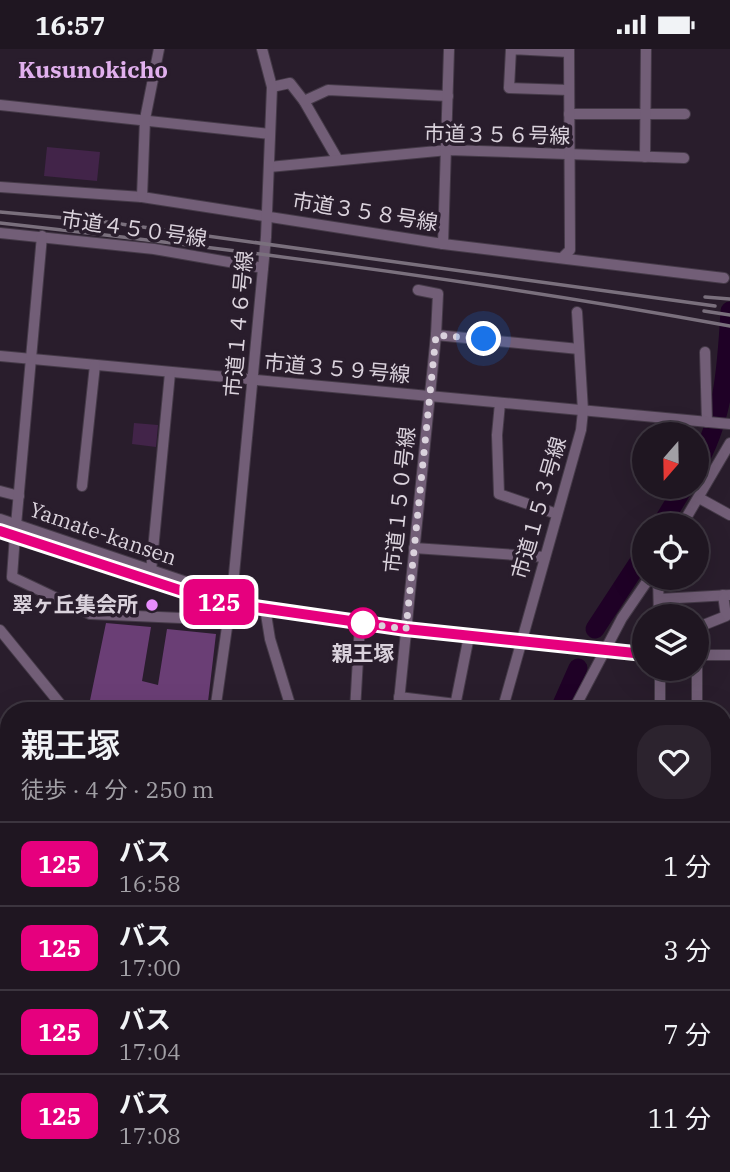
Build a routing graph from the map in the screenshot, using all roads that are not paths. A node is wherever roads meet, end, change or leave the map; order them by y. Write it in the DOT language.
graph roads {
  1 [pos="159,49"];
  2 [pos="262,49"];
  3 [pos="449,49"];
  4 [pos="646,49"];
  5 [pos="569,51"];
  6 [pos="272,87"];
  7 [pos="569,90"];
  8 [pos="448,96"];
  9 [pos="304,101"];
  10 [pos="0,105"];
  11 [pos="569,114"];
  12 [pos="645,114"];
  13 [pos="685,114"];
  14 [pos="145,119"];
  15 [pos="270,134"];
  16 [pos="448,150"];
  17 [pos="569,155"];
  18 [pos="645,157"];
  19 [pos="684,158"];
  20 [pos="338,160"];
  21 [pos="269,167"];
  22 [pos="0,187"];
  23 [pos="142,197"];
  24 [pos="267,216"];
  25 [pos="0,233"];
  26 [pos="42,236"];
  27 [pos="443,244"];
  28 [pos="562,258"];
  29 [pos="263,268"];
  30 [pos="724,278"];
  31 [pos="418,290"];
  32 [pos="577,312"];
  33 [pos="436,335"];
  34 [pos="579,349"];
  35 [pos="705,352"];
  36 [pos="0,356"];
  37 [pos="33,358"];
  38 [pos="95,365"];
  39 [pos="170,373"];
  40 [pos="253,380"];
  41 [pos="431,397"];
  42 [pos="500,403"];
  43 [pos="583,411"];
  44 [pos="718,423"];
  45 [pos="730,443"];
  46 [pos="709,480"];
  47 [pos="82,486"];
  48 [pos="0,491"];
  49 [pos="19,496"];
  50 [pos="701,499"];
  51 [pos="557,515"];
  52 [pos="730,515"];
  53 [pos="0,519"];
  54 [pos="15,530"];
  55 [pos="0,531"];
  56 [pos="414,548"];
  57 [pos="545,557"];
  58 [pos="151,571"];
  59 [pos="641,590"];
  60 [pos="659,590"];
  61 [pos="727,595"];
  62 [pos="659,599"];
  63 [pos="231,603"];
  64 [pos="659,604"];
  65 [pos="265,608"];
  66 [pos="227,620"];
  67 [pos="360,623"];
  68 [pos="709,623"];
  69 [pos="406,629"];
  70 [pos="0,630"];
  71 [pos="469,636"];
  72 [pos="520,642"];
  73 [pos="600,651"];
  74 [pos="632,653"];
  75 [pos="709,655"];
  76 [pos="730,655"];
  77 [pos="660,681"];
  78 [pos="697,681"];
  79 [pos="399,697"];
  80 [pos="59,702"];
  81 [pos="216,702"];
  82 [pos="289,702"];
  83 [pos="356,702"];
  84 [pos="399,702"];
  85 [pos="427,702"];
  86 [pos="456,702"];
  87 [pos="504,702"];
  88 [pos="577,702"];
  89 [pos="660,702"];
  90 [pos="697,702"];
  1 -- 14 [label="street"];
  2 -- 6 [label="street, 市道１４６号線"];
  3 -- 8 [label="street"];
  4 -- 12 [label="street"];
  5 -- 7 [label="street"];
  5 -- 7 [label="street"];
  6 -- 9 [label="street"];
  6 -- 15 [label="street, 市道１４６号線"];
  7 -- 11 [label="street"];
  8 -- 9 [label="street"];
  8 -- 16 [label="street"];
  9 -- 20 [label="street"];
  10 -- 14 [label="street"];
  11 -- 12 [label="street"];
  11 -- 17 [label="street"];
  12 -- 13 [label="street"];
  12 -- 18 [label="street"];
  14 -- 15 [label="street"];
  14 -- 23 [label="street"];
  15 -- 21 [label="street, 市道１４６号線"];
  16 -- 17 [label="street, 市道３５６号線"];
  16 -- 20 [label="street, 市道３５６号線"];
  16 -- 27 [label="street"];
  17 -- 18 [label="street, 市道３５６号線"];
  17 -- 28 [label="street"];
  18 -- 19 [label="street, 市道３５６号線"];
  20 -- 21 [label="street, 市道３５６号線"];
  21 -- 24 [label="street, 市道１４６号線"];
  22 -- 23 [label="street, 市道３５８号線"];
  23 -- 24 [label="street, 市道３５８号線"];
  24 -- 27 [label="street, 市道３５８号線"];
  24 -- 29 [label="street, 市道１４６号線"];
  25 -- 26 [label="street, 市道４５０号線"];
  26 -- 29 [label="street, 市道４５０号線"];
  26 -- 37 [label="street"];
  27 -- 28 [label="street, 市道３５８号線"];
  28 -- 30 [label="street, 市道３５８号線"];
  29 -- 40 [label="street, 市道１４６号線"];
  31 -- 33 [label="street, 市道１５０号線"];
  32 -- 34 [label="street, 市道１５３号線"];
  33 -- 34 [label="street"];
  33 -- 41 [label="street, 市道１５０号線"];
  34 -- 43 [label="street, 市道１５３号線"];
  35 -- 44 [label="street"];
  36 -- 37 [label="street, 市道３５９号線"];
  37 -- 38 [label="street, 市道３５９号線"];
  37 -- 49 [label="street"];
  38 -- 39 [label="street, 市道３５９号線"];
  38 -- 47 [label="street"];
  39 -- 40 [label="street, 市道３５９号線"];
  39 -- 58 [label="street"];
  40 -- 41 [label="street, 市道３５９号線"];
  40 -- 63 [label="street, 市道１４６号線"];
  41 -- 42 [label="street, 市道３５９号線"];
  41 -- 56 [label="street, 市道１５０号線"];
  42 -- 43 [label="street, 市道３５９号線"];
  42 -- 51 [label="street"];
  43 -- 44 [label="street, 市道３５９号線"];
  43 -- 51 [label="street, 市道１５３号線"];
  45 -- 46 [label="street"];
  48 -- 49 [label="street"];
  49 -- 54 [label="street"];
  50 -- 52 [label="street"];
  51 -- 57 [label="street, 市道１５３号線"];
  53 -- 54 [label="street, Yamate-kansen"];
  54 -- 55 [label="street, Yamate-kansen"];
  54 -- 58 [label="street, Yamate-kansen"];
  54 -- 63 [label="street, Yamate-kansen"];
  54 -- 66 [label="street"];
  56 -- 57 [label="street"];
  56 -- 69 [label="street, 市道１５０号線"];
  57 -- 72 [label="street, 市道１５３号線"];
  58 -- 63 [label="street, Yamate-kansen"];
  59 -- 73 [label="street"];
  60 -- 62 [label="street"];
  61 -- 62 [label="street"];
  61 -- 68 [label="street"];
  62 -- 64 [label="street"];
  63 -- 65 [label="street, Yamate-kansen"];
  63 -- 66 [label="street, 市道１４６号線"];
  65 -- 67 [label="street, Yamate-kansen"];
  65 -- 82 [label="street"];
  66 -- 81 [label="street"];
  67 -- 69 [label="street, Yamate-kansen"];
  67 -- 83 [label="street"];
  69 -- 71 [label="street, Yamate-kansen"];
  69 -- 79 [label="street, 市道１５０号線"];
  70 -- 80 [label="street"];
  71 -- 72 [label="street, Yamate-kansen"];
  71 -- 86 [label="street"];
  72 -- 73 [label="street, Yamate-kansen"];
  72 -- 87 [label="street, 市道１５３号線"];
  73 -- 74 [label="street"];
  73 -- 88 [label="street"];
  75 -- 76 [label="street"];
  77 -- 89 [label="street"];
  78 -- 90 [label="street"];
  79 -- 84 [label="street, 市道１５０号線"];
  79 -- 85 [label="street"];
}
